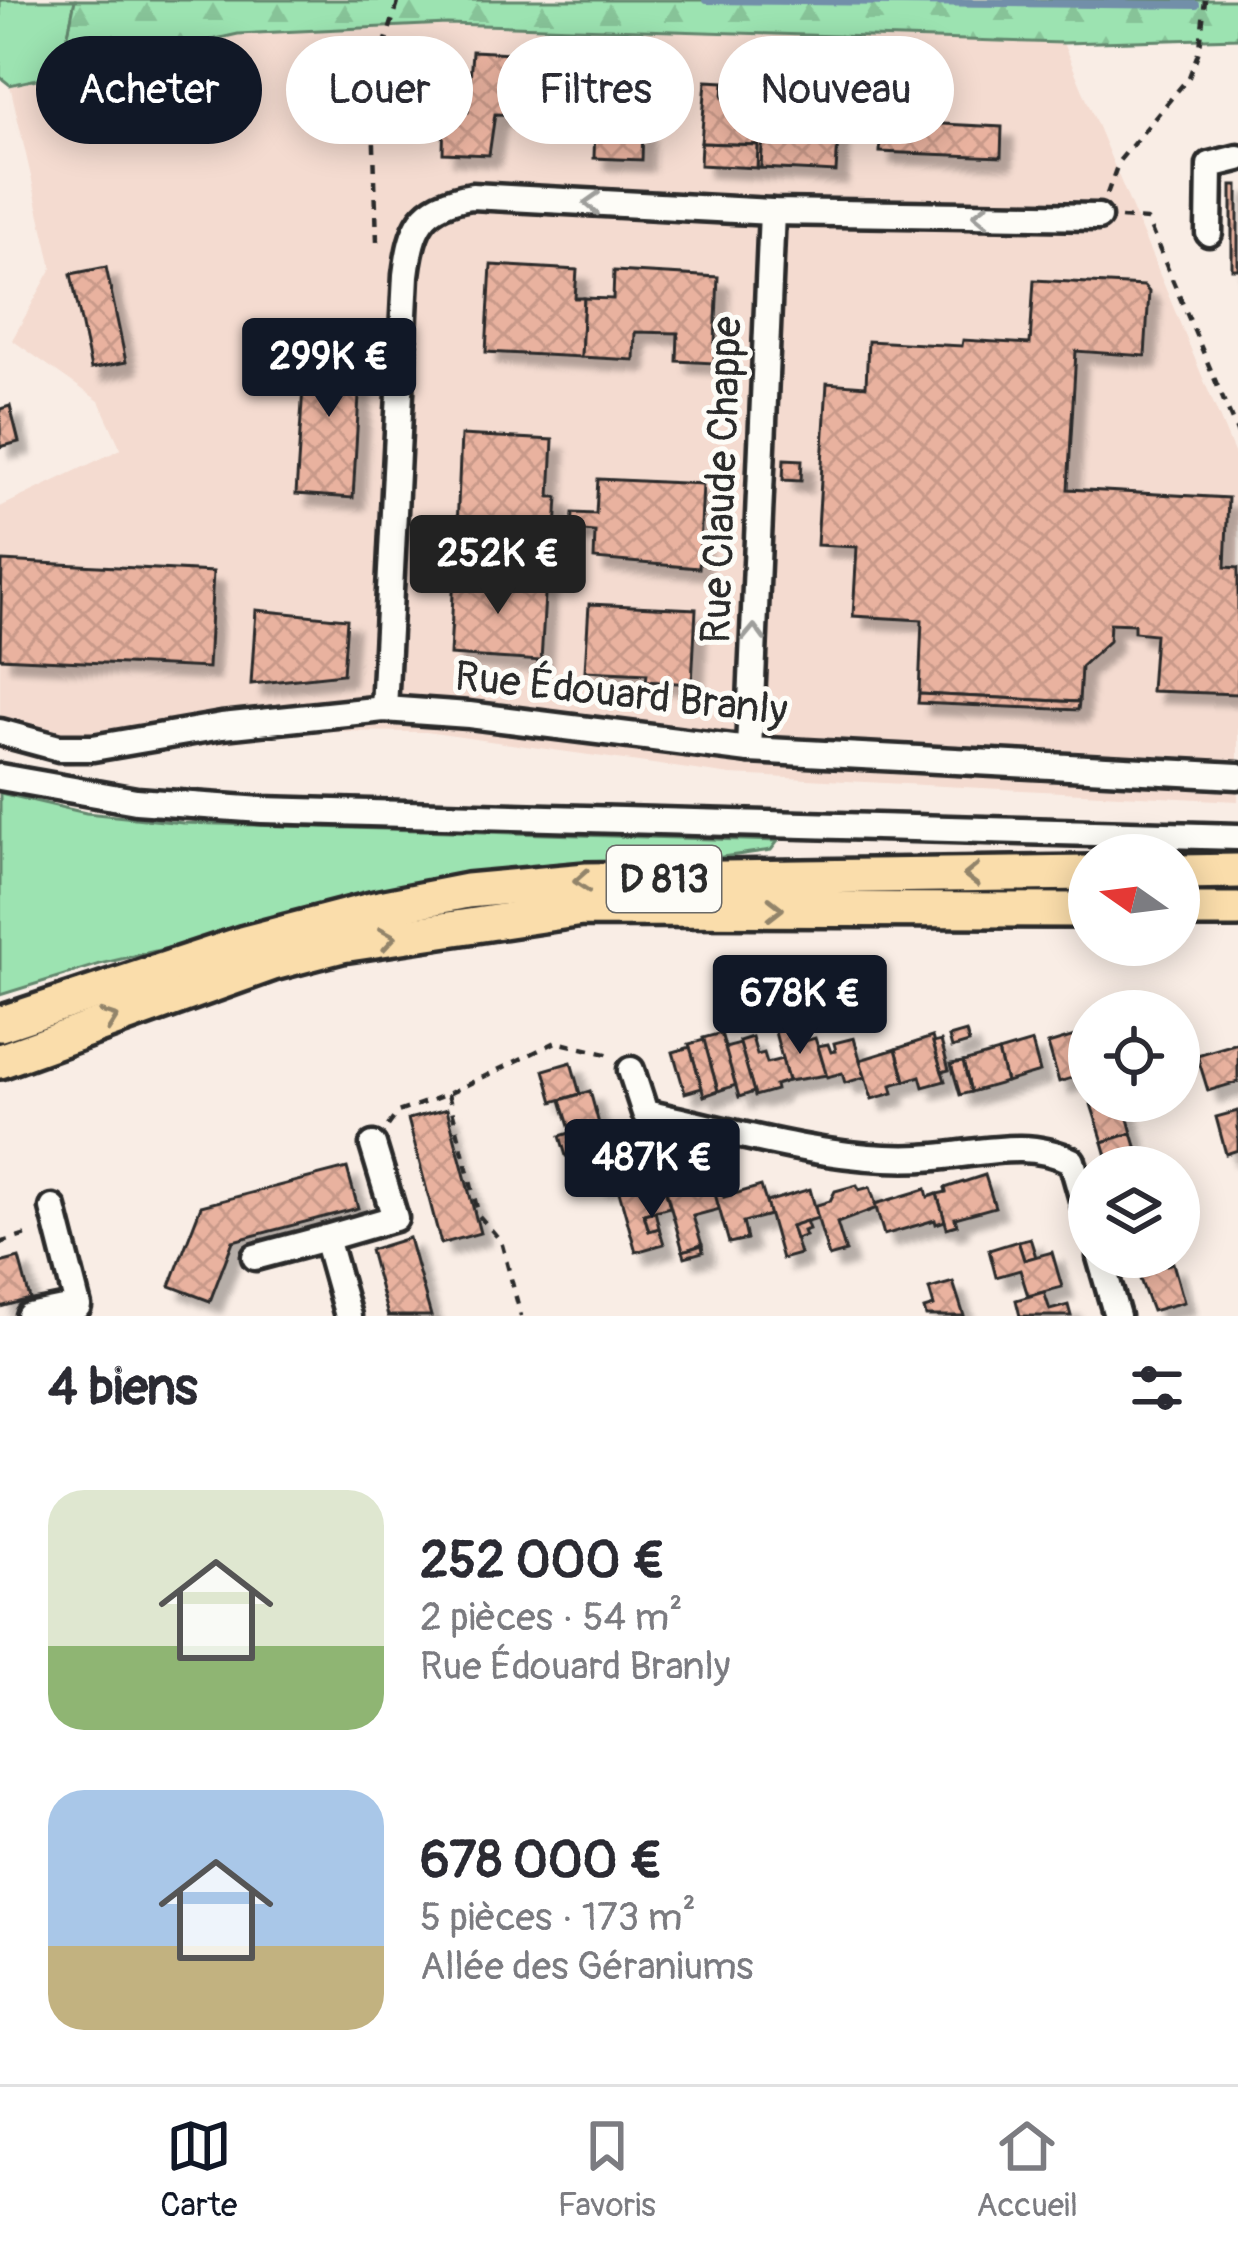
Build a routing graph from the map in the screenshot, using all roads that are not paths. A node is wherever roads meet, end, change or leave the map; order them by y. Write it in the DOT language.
graph roads {
  1 [pos="1238,158"];
  2 [pos="772,212"];
  3 [pos="1098,217"];
  4 [pos="1209,233"];
  5 [pos="384,709"];
  6 [pos="0,732"];
  7 [pos="749,750"];
  8 [pos="1238,776"];
  9 [pos="0,777"];
  10 [pos="1238,837"];
  11 [pos="1238,871"];
  12 [pos="1200,872"];
  13 [pos="1068,873"];
  14 [pos="1068,910"];
  15 [pos="1200,910"];
  16 [pos="1238,910"];
  17 [pos="0,1024"];
  18 [pos="0,1060"];
  19 [pos="631,1070"];
  20 [pos="374,1145"];
  21 [pos="1068,1159"];
  22 [pos="54,1217"];
  23 [pos="326,1238"];
  24 [pos="255,1257"];
  25 [pos="1106,1278"];
  26 [pos="29,1316"];
  27 [pos="348,1316"];
  28 [pos="1117,1316"];
  1 -- 4 [label="street"];
  3 -- 2 [label="street, one-way"];
  2 -- 5 [label="street, one-way"];
  7 -- 2 [label="street, Rue Claude Chappe, one-way"];
  5 -- 6 [label="street, Rue Édouard Branly"];
  5 -- 7 [label="street, Rue Édouard Branly"];
  7 -- 8 [label="street, Rue Édouard Branly"];
  9 -- 10 [label="street"];
  11 -- 12 [label="main road"];
  13 -- 17 [label="main road, D 813, one-way"];
  18 -- 14 [label="main road, D 813, one-way"];
  15 -- 16 [label="main road"];
  19 -- 21 [label="street"];
  20 -- 23 [label="street"];
  22 -- 26 [label="street"];
  23 -- 24 [label="street"];
  23 -- 27 [label="street"];
  25 -- 28 [label="street"];
}
